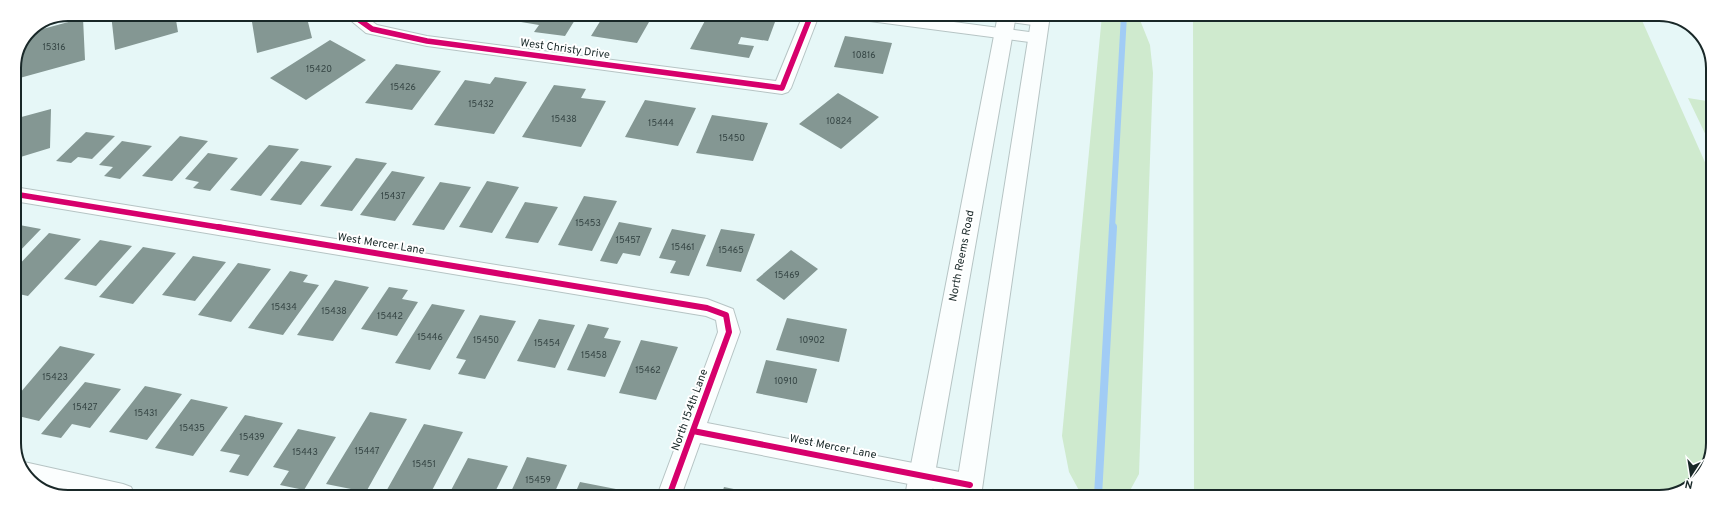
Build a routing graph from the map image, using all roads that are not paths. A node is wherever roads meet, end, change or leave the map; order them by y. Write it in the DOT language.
graph roads {
  1 [pos="361,21"];
  2 [pos="809,21"];
  3 [pos="1003,21"];
  4 [pos="1010,21"];
  5 [pos="1040,25"];
  6 [pos="21,195"];
  7 [pos="729,332"];
  8 [pos="693,431"];
  9 [pos="35,476"];
  10 [pos="920,485"];
  11 [pos="99,490"];
  12 [pos="671,490"];
  13 [pos="969,490"];
  1 -- 2 [label="street, West Christy Drive"];
  3 -- 10 [label="main road, North Reems Road"];
  4 -- 5 [label="street"];
  5 -- 13 [label="main road"];
  6 -- 7 [label="street, West Mercer Lane"];
  7 -- 8 [label="street, North 154th Lane"];
  8 -- 10 [label="street, West Mercer Lane"];
  8 -- 12 [label="street, North 154th Lane"];
  9 -- 11 [label="street"];
  10 -- 13 [label="street, West Mercer Lane"];
}
